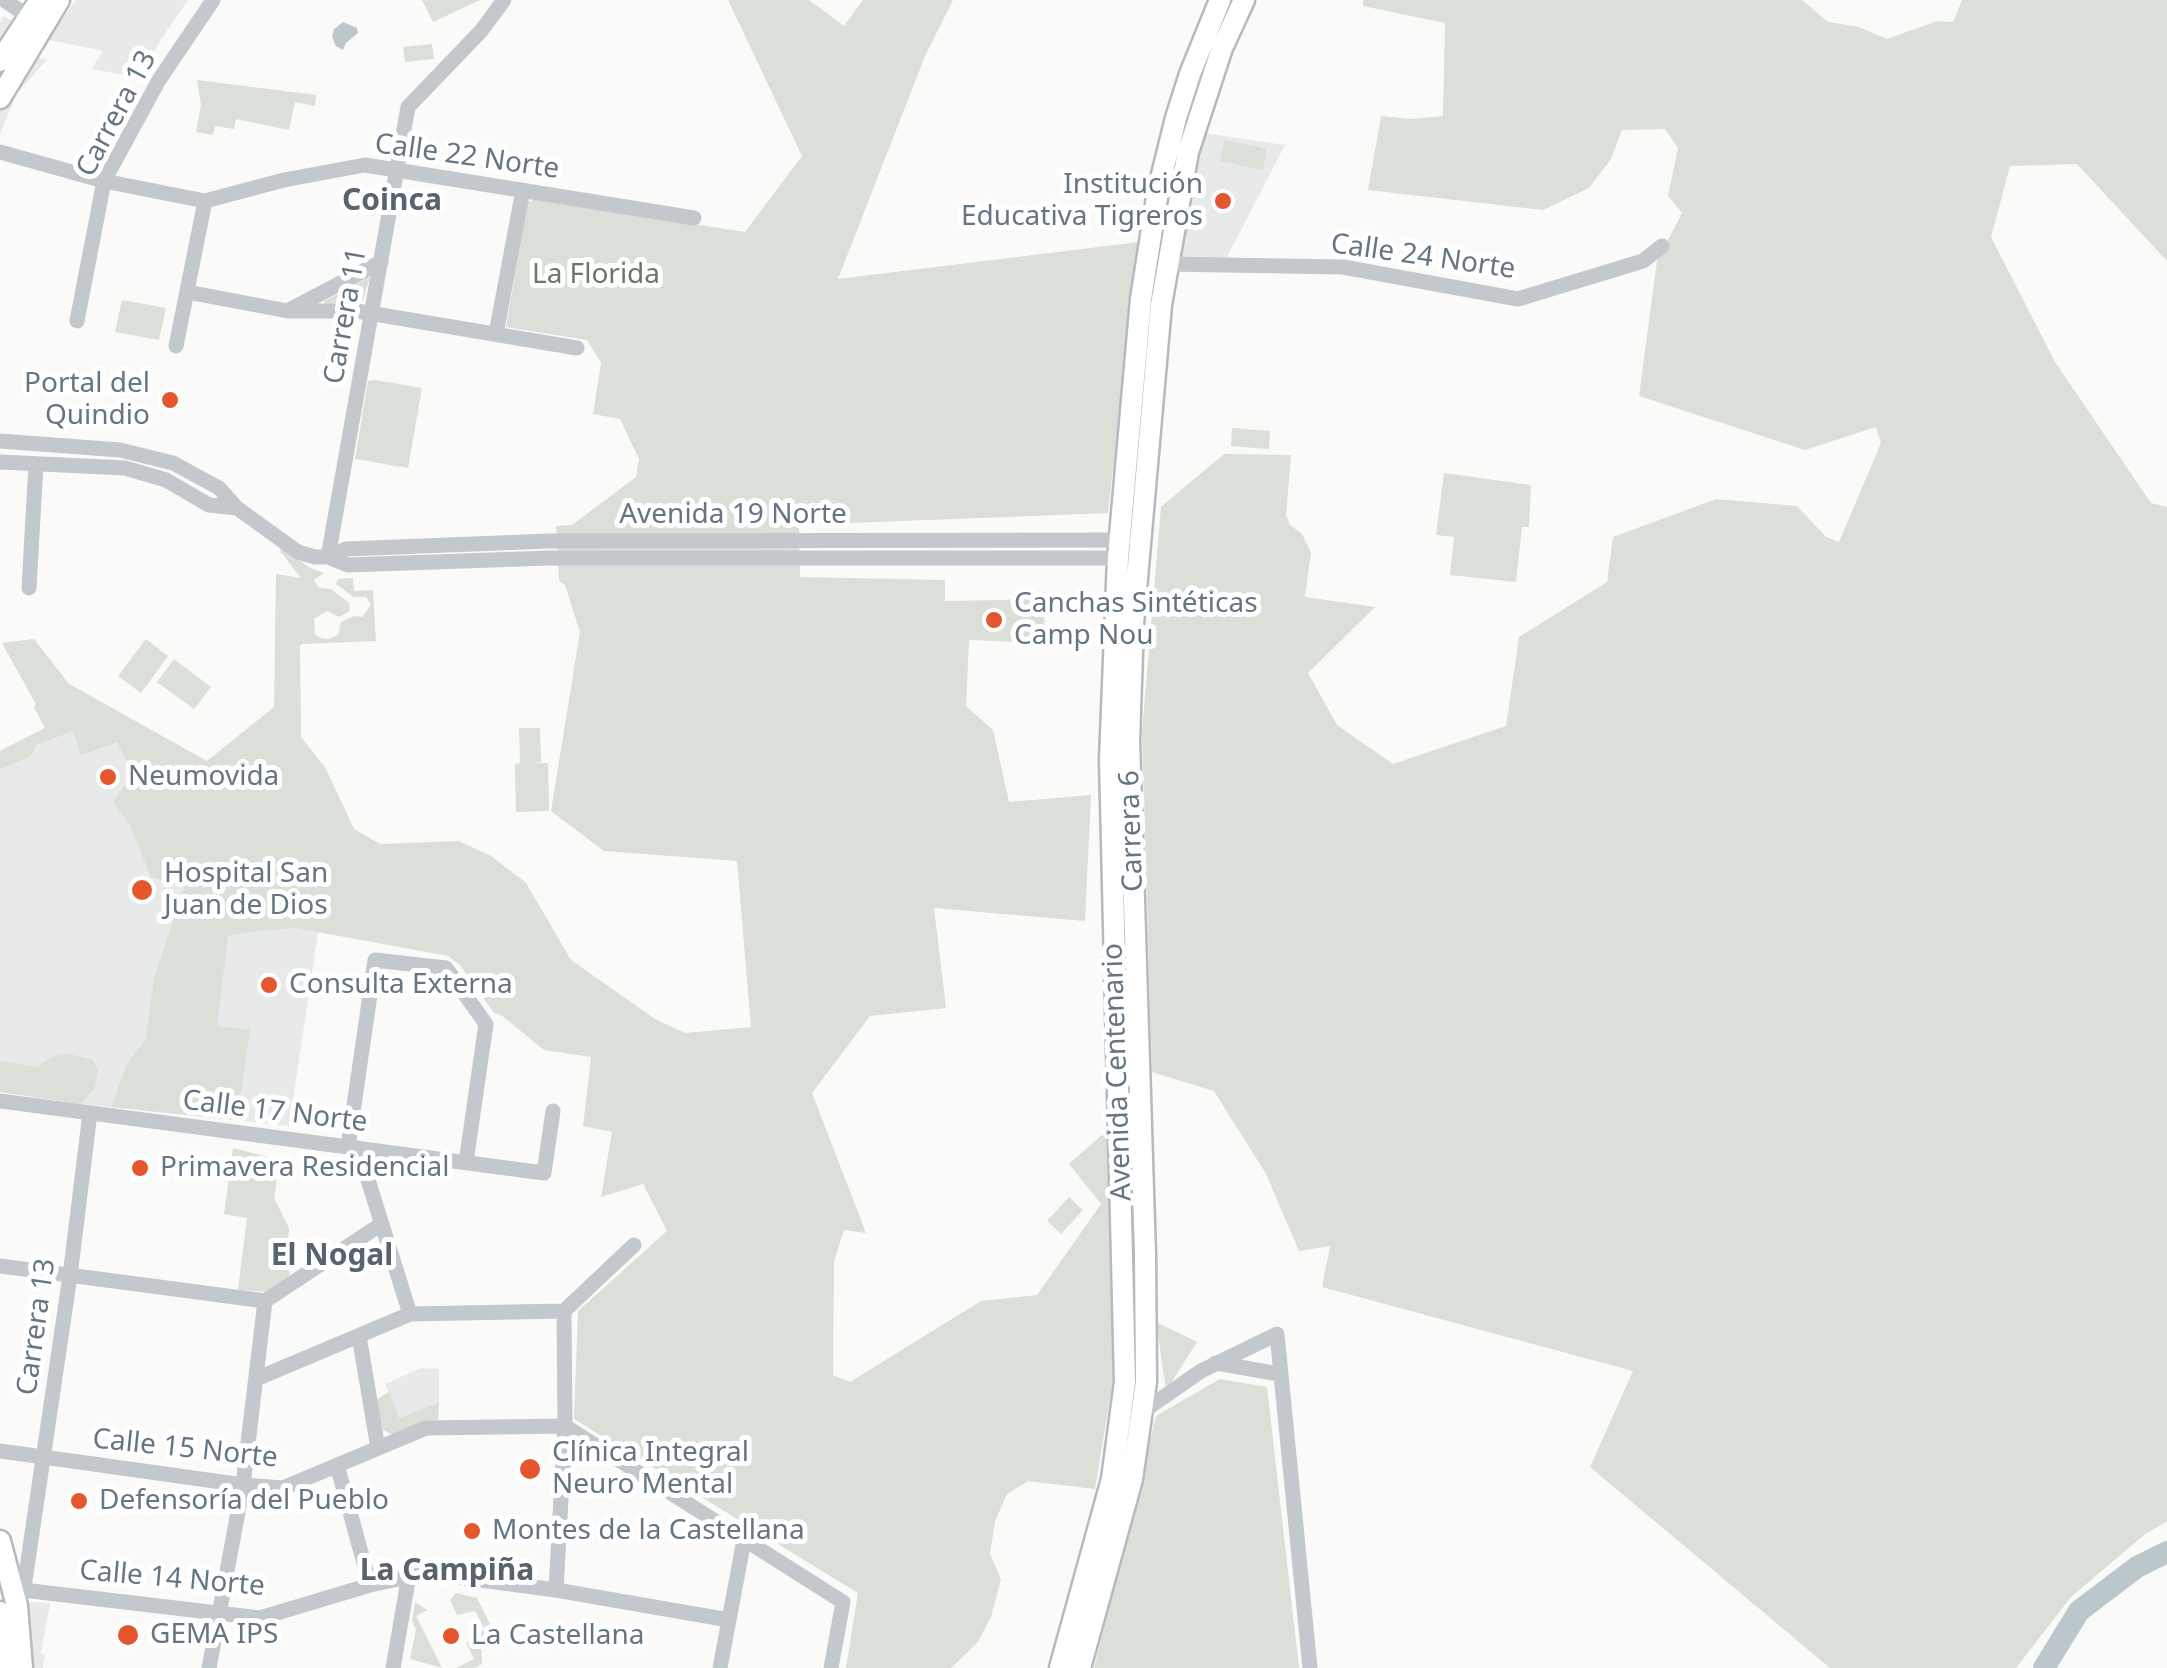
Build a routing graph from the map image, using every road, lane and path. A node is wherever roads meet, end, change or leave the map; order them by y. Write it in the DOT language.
graph roads {
  1 [pos="4,0"];
  2 [pos="59,0"];
  3 [pos="214,0"];
  4 [pos="504,0"];
  5 [pos="1220,0"];
  6 [pos="1244,0"];
  7 [pos="37,14"];
  8 [pos="0,62"];
  9 [pos="0,98"];
  10 [pos="1186,121"];
  11 [pos="0,152"];
  12 [pos="397,169"];
  13 [pos="104,182"];
  14 [pos="523,190"];
  15 [pos="205,201"];
  16 [pos="694,218"];
  17 [pos="1662,246"];
  18 [pos="382,262"];
  19 [pos="1166,264"];
  20 [pos="187,292"];
  21 [pos="288,311"];
  22 [pos="372,314"];
  23 [pos="76,320"];
  24 [pos="496,334"];
  25 [pos="176,346"];
  26 [pos="577,348"];
  27 [pos="0,441"];
  28 [pos="0,462"];
  29 [pos="36,464"];
  30 [pos="237,508"];
  31 [pos="549,549"];
  32 [pos="1129,549"];
  33 [pos="328,557"];
  34 [pos="29,588"];
  35 [pos="0,1101"];
  36 [pos="553,1112"];
  37 [pos="90,1113"];
  38 [pos="353,1147"];
  39 [pos="466,1162"];
  40 [pos="380,1226"];
  41 [pos="634,1245"];
  42 [pos="0,1266"];
  43 [pos="70,1276"];
  44 [pos="265,1301"];
  45 [pos="564,1311"];
  46 [pos="410,1314"];
  47 [pos="359,1336"];
  48 [pos="1216,1363"];
  49 [pos="1279,1374"];
  50 [pos="256,1380"];
  51 [pos="1142,1412"];
  52 [pos="564,1426"];
  53 [pos="378,1448"];
  54 [pos="0,1452"];
  55 [pos="43,1458"];
  56 [pos="337,1465"];
  57 [pos="243,1485"];
  58 [pos="744,1540"];
  59 [pos="0,1541"];
  60 [pos="409,1575"];
  61 [pos="370,1585"];
  62 [pos="556,1590"];
  63 [pos="13,1602"];
  64 [pos="220,1613"];
  65 [pos="729,1620"];
  66 [pos="6,1668"];
  67 [pos="22,1668"];
  68 [pos="209,1668"];
  69 [pos="393,1668"];
  70 [pos="720,1668"];
  71 [pos="830,1668"];
  72 [pos="1060,1668"];
  73 [pos="1080,1668"];
  74 [pos="1310,1668"];
  1 -- 7 [label="street"];
  2 -- 7 [label="main road"];
  3 -- 13 [label="street, Carrera 13"];
  4 -- 12 [label="street, Carrera 11"];
  5 -- 10 [label="main road, Avenida Centenario"];
  6 -- 10 [label="main road, Carrera 6"];
  7 -- 8 [label="main road"];
  7 -- 9 [label="main road"];
  10 -- 19 [label="main road, Carrera 6"];
  10 -- 32 [label="main road, Avenida Centenario"];
  11 -- 13 [label="street, Calle 22 Norte"];
  12 -- 14 [label="street, Calle 22 Norte"];
  12 -- 15 [label="street, Calle 22 Norte"];
  12 -- 18 [label="street, Carrera 11"];
  13 -- 15 [label="street, Calle 22 Norte"];
  13 -- 23 [label="street, Carrera 13"];
  14 -- 16 [label="street, Calle 22 Norte"];
  14 -- 24 [label="street"];
  15 -- 20 [label="street"];
  17 -- 19 [label="street, Calle 24 Norte"];
  18 -- 21 [label="street"];
  18 -- 22 [label="street, Carrera 11"];
  19 -- 32 [label="main road, Carrera 6"];
  20 -- 21 [label="street"];
  20 -- 25 [label="street"];
  21 -- 22 [label="street"];
  22 -- 24 [label="street"];
  22 -- 33 [label="street, Carrera 11"];
  24 -- 26 [label="street"];
  27 -- 30 [label="street"];
  28 -- 29 [label="street"];
  29 -- 30 [label="street"];
  29 -- 34 [label="street"];
  30 -- 33 [label="street"];
  31 -- 32 [label="street, Avenida 19 Norte"];
  31 -- 32 [label="street, Avenida 19 Norte"];
  31 -- 33 [label="street, Avenida 19 Norte"];
  32 -- 51 [label="main road, Carrera 6"];
  32 -- 72 [label="main road, Avenida Centenario"];
  35 -- 37 [label="street, Calle 17 Norte"];
  36 -- 39 [label="street, Calle 17 Norte"];
  37 -- 38 [label="street, Calle 17 Norte"];
  37 -- 43 [label="street, Carrera 13"];
  38 -- 39 [label="street, Calle 17 Norte"];
  38 -- 39 [label="street"];
  38 -- 40 [label="street"];
  40 -- 44 [label="street"];
  40 -- 46 [label="street"];
  41 -- 45 [label="street"];
  42 -- 43 [label="street"];
  43 -- 44 [label="street"];
  43 -- 55 [label="street, Carrera 13"];
  44 -- 50 [label="street"];
  45 -- 46 [label="street"];
  45 -- 52 [label="street"];
  46 -- 47 [label="street"];
  47 -- 50 [label="street"];
  47 -- 53 [label="street"];
  48 -- 49 [label="street"];
  48 -- 49 [label="street"];
  48 -- 51 [label="street"];
  49 -- 74 [label="street"];
  50 -- 57 [label="street"];
  51 -- 73 [label="main road, Carrera 6"];
  52 -- 53 [label="street, Calle 15 Norte"];
  52 -- 58 [label="street"];
  52 -- 62 [label="street"];
  53 -- 56 [label="street, Calle 15 Norte"];
  54 -- 55 [label="street, Calle 15 Norte"];
  55 -- 57 [label="street, Calle 15 Norte"];
  55 -- 63 [label="street, Carrera 13"];
  56 -- 57 [label="street, Calle 15 Norte"];
  56 -- 61 [label="street"];
  57 -- 64 [label="street"];
  58 -- 65 [label="street"];
  58 -- 71 [label="street"];
  59 -- 63 [label="main road"];
  60 -- 61 [label="street, Calle 14 Norte"];
  60 -- 62 [label="street, Calle 14 Norte"];
  60 -- 69 [label="street"];
  61 -- 64 [label="street, Calle 14 Norte"];
  62 -- 65 [label="street, Calle 14 Norte"];
  63 -- 64 [label="street, Calle 14 Norte"];
  63 -- 66 [label="main road"];
  63 -- 67 [label="main road"];
  64 -- 68 [label="street"];
  65 -- 70 [label="street"];
}
